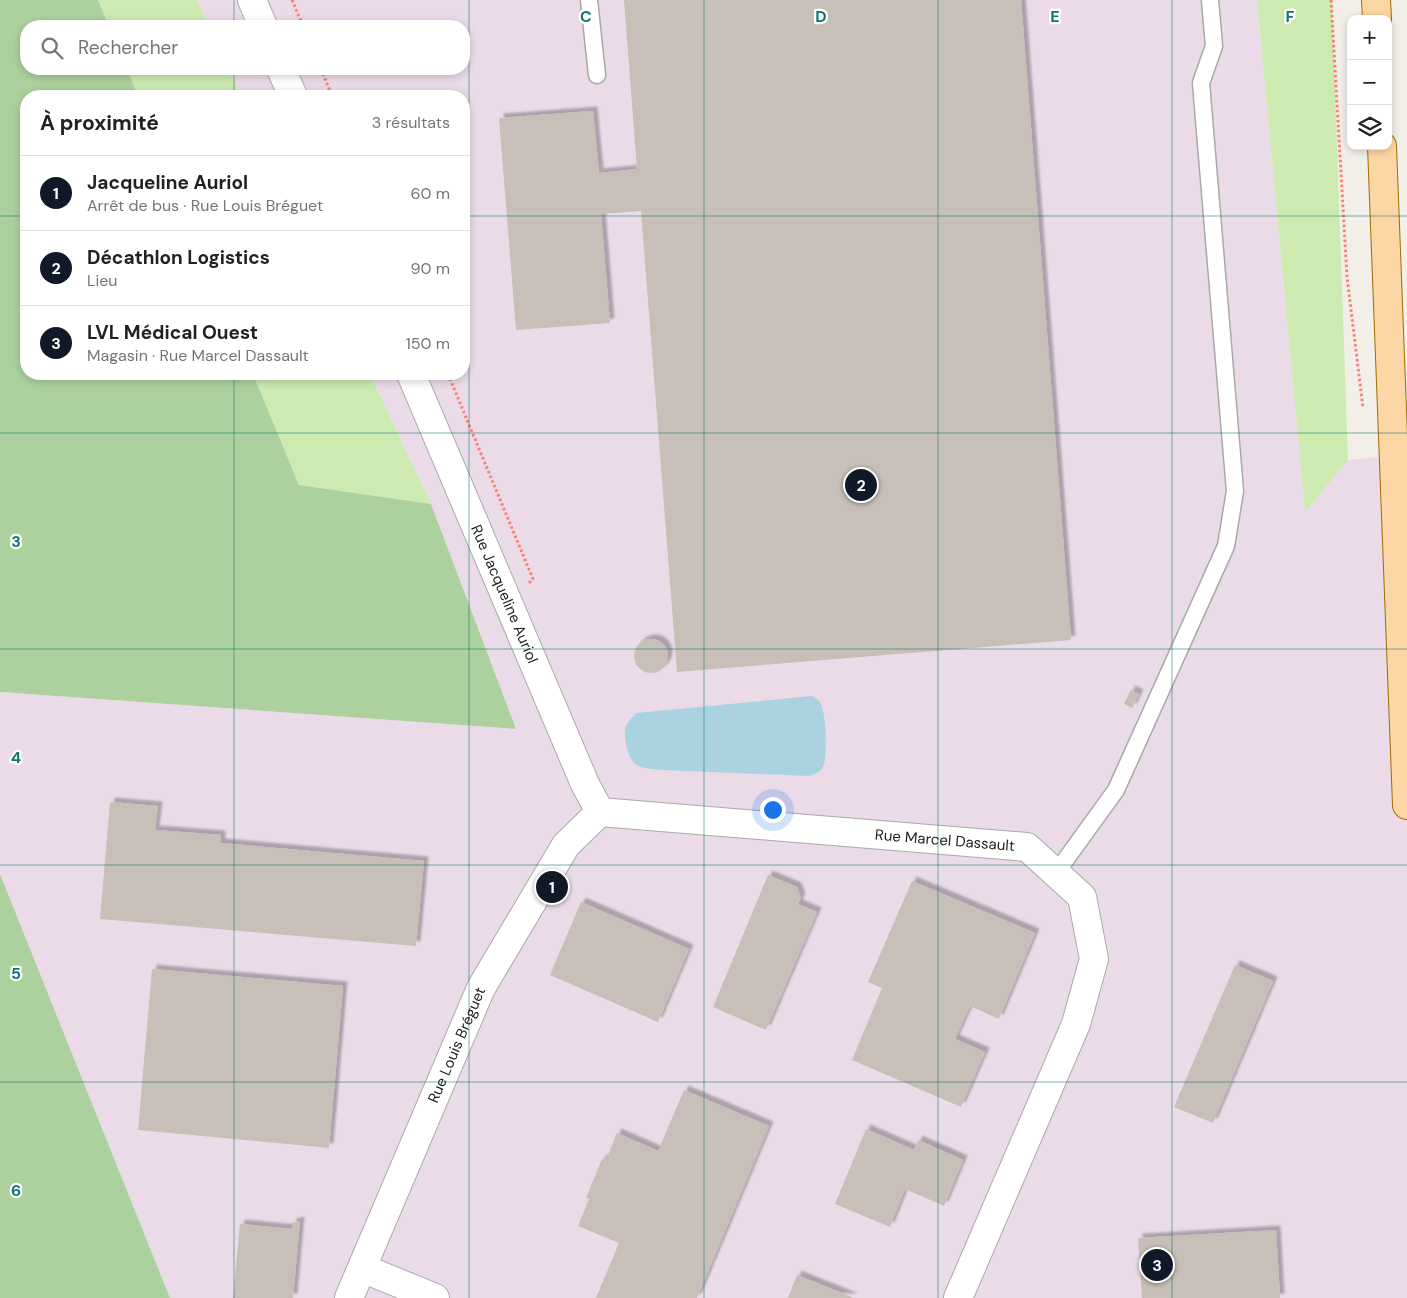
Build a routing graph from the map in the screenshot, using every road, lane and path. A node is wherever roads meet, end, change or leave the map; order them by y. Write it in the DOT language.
graph roads {
  1 [pos="252,0"];
  2 [pos="292,0"];
  3 [pos="589,0"];
  4 [pos="1210,0"];
  5 [pos="1332,0"];
  6 [pos="1376,0"];
  7 [pos="1377,15"];
  8 [pos="261,20"];
  9 [pos="300,20"];
  10 [pos="284,75"];
  11 [pos="323,75"];
  12 [pos="597,75"];
  13 [pos="291,90"];
  14 [pos="330,90"];
  15 [pos="1382,150"];
  16 [pos="414,380"];
  17 [pos="450,380"];
  18 [pos="1363,412"];
  19 [pos="507,602"];
  20 [pos="1407,805"];
  21 [pos="600,812"];
  22 [pos="1056,873"];
  23 [pos="362,1268"];
  24 [pos="349,1298"];
  25 [pos="435,1298"];
  26 [pos="958,1298"];
  1 -- 8 [label="street"];
  2 -- 9 [label="path"];
  3 -- 12 [label="lane"];
  4 -- 22 [label="lane"];
  5 -- 18 [label="path"];
  6 -- 7 [label="main road"];
  10 -- 13 [label="street"];
  11 -- 14 [label="path"];
  15 -- 20 [label="main road"];
  16 -- 19 [label="street, Rue Jacqueline Auriol"];
  17 -- 19 [label="path"];
  19 -- 21 [label="street, Rue Jacqueline Auriol"];
  21 -- 22 [label="street, Rue Marcel Dassault"];
  21 -- 23 [label="street, Rue Louis Bréguet"];
  22 -- 26 [label="street, Rue Marcel Dassault"];
  23 -- 24 [label="street, Rue Louis Bréguet"];
  23 -- 25 [label="street"];
}
